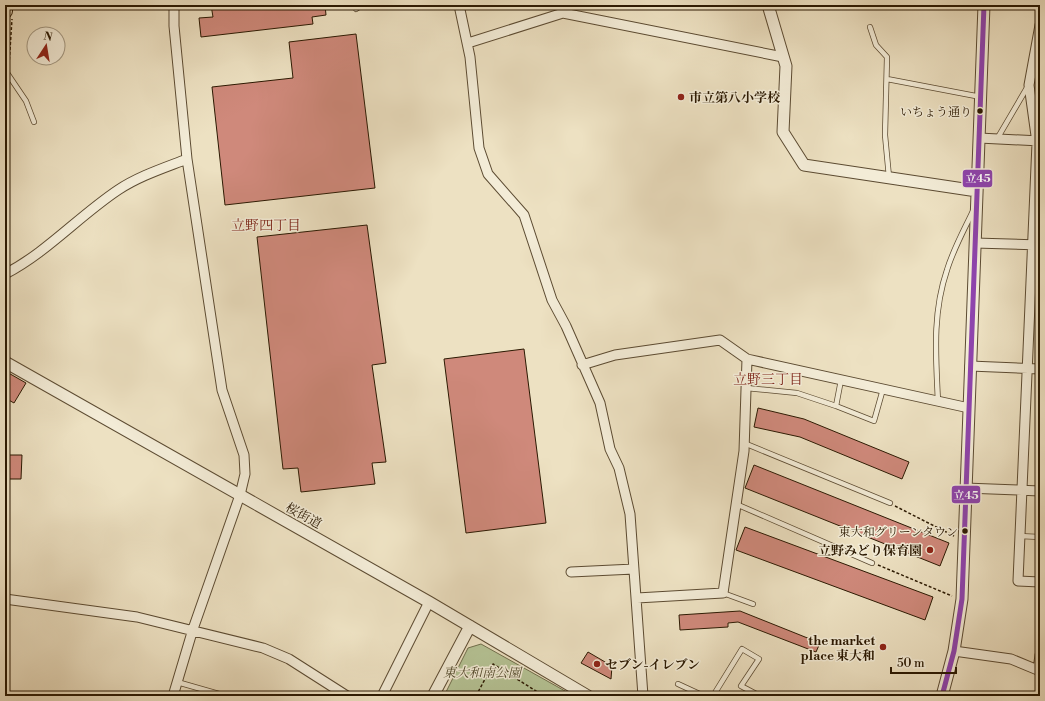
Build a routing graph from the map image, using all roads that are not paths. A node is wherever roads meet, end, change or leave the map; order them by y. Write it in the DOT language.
graph roads {
  1 [pos="174,5"];
  2 [pos="354,5"];
  3 [pos="362,5"];
  4 [pos="459,5"];
  5 [pos="688,5"];
  6 [pos="768,5"];
  7 [pos="984,5"];
  8 [pos="699,6"];
  9 [pos="563,9"];
  10 [pos="870,27"];
  11 [pos="1040,27"];
  12 [pos="468,43"];
  13 [pos="783,57"];
  14 [pos="7,68"];
  15 [pos="887,78"];
  16 [pos="1029,85"];
  17 [pos="981,97"];
  18 [pos="34,122"];
  19 [pos="979,138"];
  20 [pos="997,139"];
  21 [pos="1038,141"];
  22 [pos="188,159"];
  23 [pos="889,178"];
  24 [pos="977,190"];
  25 [pos="977,202"];
  26 [pos="975,243"];
  27 [pos="1036,245"];
  28 [pos="5,274"];
  29 [pos="747,359"];
  30 [pos="5,362"];
  31 [pos="582,365"];
  32 [pos="970,366"];
  33 [pos="1027,368"];
  34 [pos="1040,369"];
  35 [pos="841,380"];
  36 [pos="746,388"];
  37 [pos="883,390"];
  38 [pos="938,402"];
  39 [pos="836,406"];
  40 [pos="969,408"];
  41 [pos="744,443"];
  42 [pos="965,488"];
  43 [pos="1021,490"];
  44 [pos="1040,491"];
  45 [pos="240,495"];
  46 [pos="890,503"];
  47 [pos="736,504"];
  48 [pos="1019,536"];
  49 [pos="1040,537"];
  50 [pos="872,563"];
  51 [pos="634,569"];
  52 [pos="571,572"];
  53 [pos="1040,582"];
  54 [pos="723,594"];
  55 [pos="637,598"];
  56 [pos="5,599"];
  57 [pos="429,602"];
  58 [pos="753,604"];
  59 [pos="470,626"];
  60 [pos="193,629"];
  61 [pos="954,651"];
  62 [pos="1040,655"];
  63 [pos="1039,670"];
  64 [pos="177,682"];
  65 [pos="678,684"];
  66 [pos="173,696"];
  67 [pos="226,696"];
  68 [pos="347,696"];
  69 [pos="382,696"];
  70 [pos="433,696"];
  71 [pos="588,696"];
  72 [pos="643,696"];
  73 [pos="704,696"];
  74 [pos="713,696"];
  75 [pos="760,696"];
  76 [pos="942,696"];
  1 -- 22 [label="street"];
  2 -- 3 [label="lane"];
  4 -- 12 [label="street"];
  5 -- 8 [label="lane"];
  6 -- 13 [label="street"];
  7 -- 17 [label="street"];
  9 -- 12 [label="street"];
  9 -- 13 [label="street"];
  10 -- 15 [label="lane"];
  11 -- 16 [label="street"];
  12 -- 31 [label="street"];
  13 -- 23 [label="street"];
  14 -- 18 [label="lane"];
  15 -- 17 [label="lane"];
  15 -- 23 [label="lane"];
  16 -- 20 [label="lane"];
  16 -- 21 [label="street"];
  17 -- 19 [label="street"];
  19 -- 20 [label="street"];
  19 -- 24 [label="street"];
  20 -- 21 [label="street"];
  21 -- 27 [label="street"];
  22 -- 28 [label="street"];
  22 -- 45 [label="street"];
  23 -- 24 [label="street"];
  24 -- 25 [label="street"];
  25 -- 26 [label="street"];
  25 -- 38 [label="lane"];
  26 -- 27 [label="street"];
  26 -- 32 [label="street"];
  27 -- 33 [label="street"];
  29 -- 31 [label="street"];
  29 -- 35 [label="street"];
  29 -- 36 [label="street"];
  30 -- 45 [label="street, 桜街道"];
  31 -- 51 [label="street"];
  32 -- 33 [label="street"];
  32 -- 40 [label="street"];
  33 -- 34 [label="street"];
  33 -- 43 [label="street"];
  35 -- 37 [label="street"];
  35 -- 39 [label="lane"];
  36 -- 39 [label="lane"];
  36 -- 41 [label="street"];
  37 -- 38 [label="street"];
  37 -- 39 [label="lane"];
  38 -- 40 [label="street"];
  40 -- 42 [label="street"];
  41 -- 46 [label="lane"];
  41 -- 47 [label="street"];
  42 -- 43 [label="street"];
  42 -- 61 [label="street"];
  43 -- 44 [label="street"];
  43 -- 48 [label="street"];
  45 -- 57 [label="street, 桜街道"];
  45 -- 60 [label="street"];
  47 -- 50 [label="lane"];
  47 -- 54 [label="street"];
  48 -- 49 [label="lane"];
  48 -- 53 [label="street"];
  51 -- 52 [label="street"];
  51 -- 55 [label="street"];
  54 -- 55 [label="street"];
  54 -- 58 [label="lane"];
  55 -- 72 [label="street"];
  56 -- 60 [label="street"];
  57 -- 59 [label="street, 桜街道"];
  57 -- 69 [label="street"];
  59 -- 70 [label="street"];
  59 -- 71 [label="street, 桜街道"];
  60 -- 64 [label="street"];
  60 -- 68 [label="street"];
  61 -- 63 [label="street"];
  61 -- 76 [label="street"];
  62 -- 63 [label="street"];
  64 -- 66 [label="street"];
  64 -- 67 [label="lane"];
  65 -- 73 [label="lane"];
  74 -- 75 [label="lane"];
}
